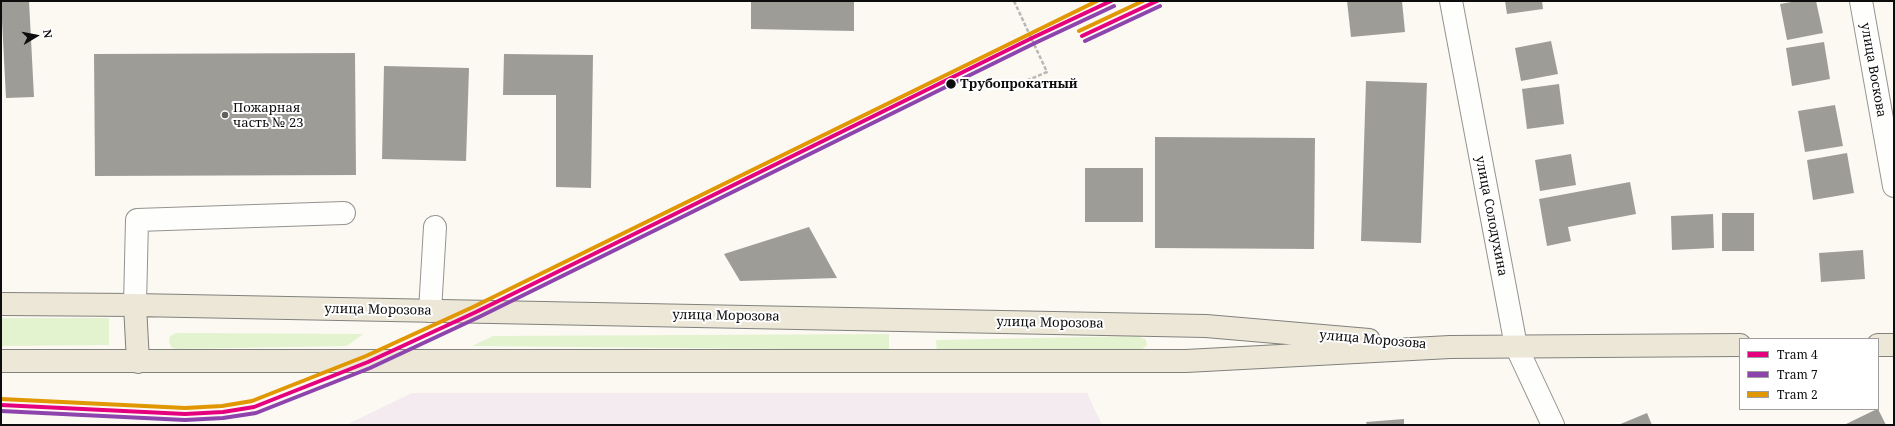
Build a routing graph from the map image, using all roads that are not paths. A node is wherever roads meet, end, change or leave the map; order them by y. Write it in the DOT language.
graph roads {
  1 [pos="1451,1"];
  2 [pos="1861,1"];
  3 [pos="1894,186"];
  4 [pos="344,213"];
  5 [pos="435,227"];
  6 [pos="1,304"];
  7 [pos="135,305"];
  8 [pos="430,311"];
  9 [pos="1879,345"];
  10 [pos="1894,345"];
  11 [pos="1516,346"];
  12 [pos="1739,346"];
  13 [pos="1450,347"];
  14 [pos="1,361"];
  15 [pos="138,362"];
  16 [pos="1553,425"];
  1 -- 11 [label="street, улица Солодухина"];
  2 -- 3 [label="street, улица Воскова"];
  4 -- 7 [label="street"];
  5 -- 8 [label="street"];
  6 -- 7 [label="main road, улица Морозова"];
  7 -- 8 [label="main road, улица Морозова"];
  7 -- 15 [label="main road"];
  8 -- 13 [label="main road, улица Морозова"];
  9 -- 10 [label="main road"];
  11 -- 12 [label="main road, улица Морозова"];
  11 -- 13 [label="main road, улица Морозова"];
  11 -- 16 [label="street, улица Солодухина"];
  13 -- 15 [label="main road, улица Морозова"];
  14 -- 15 [label="main road, улица Морозова"];
}
